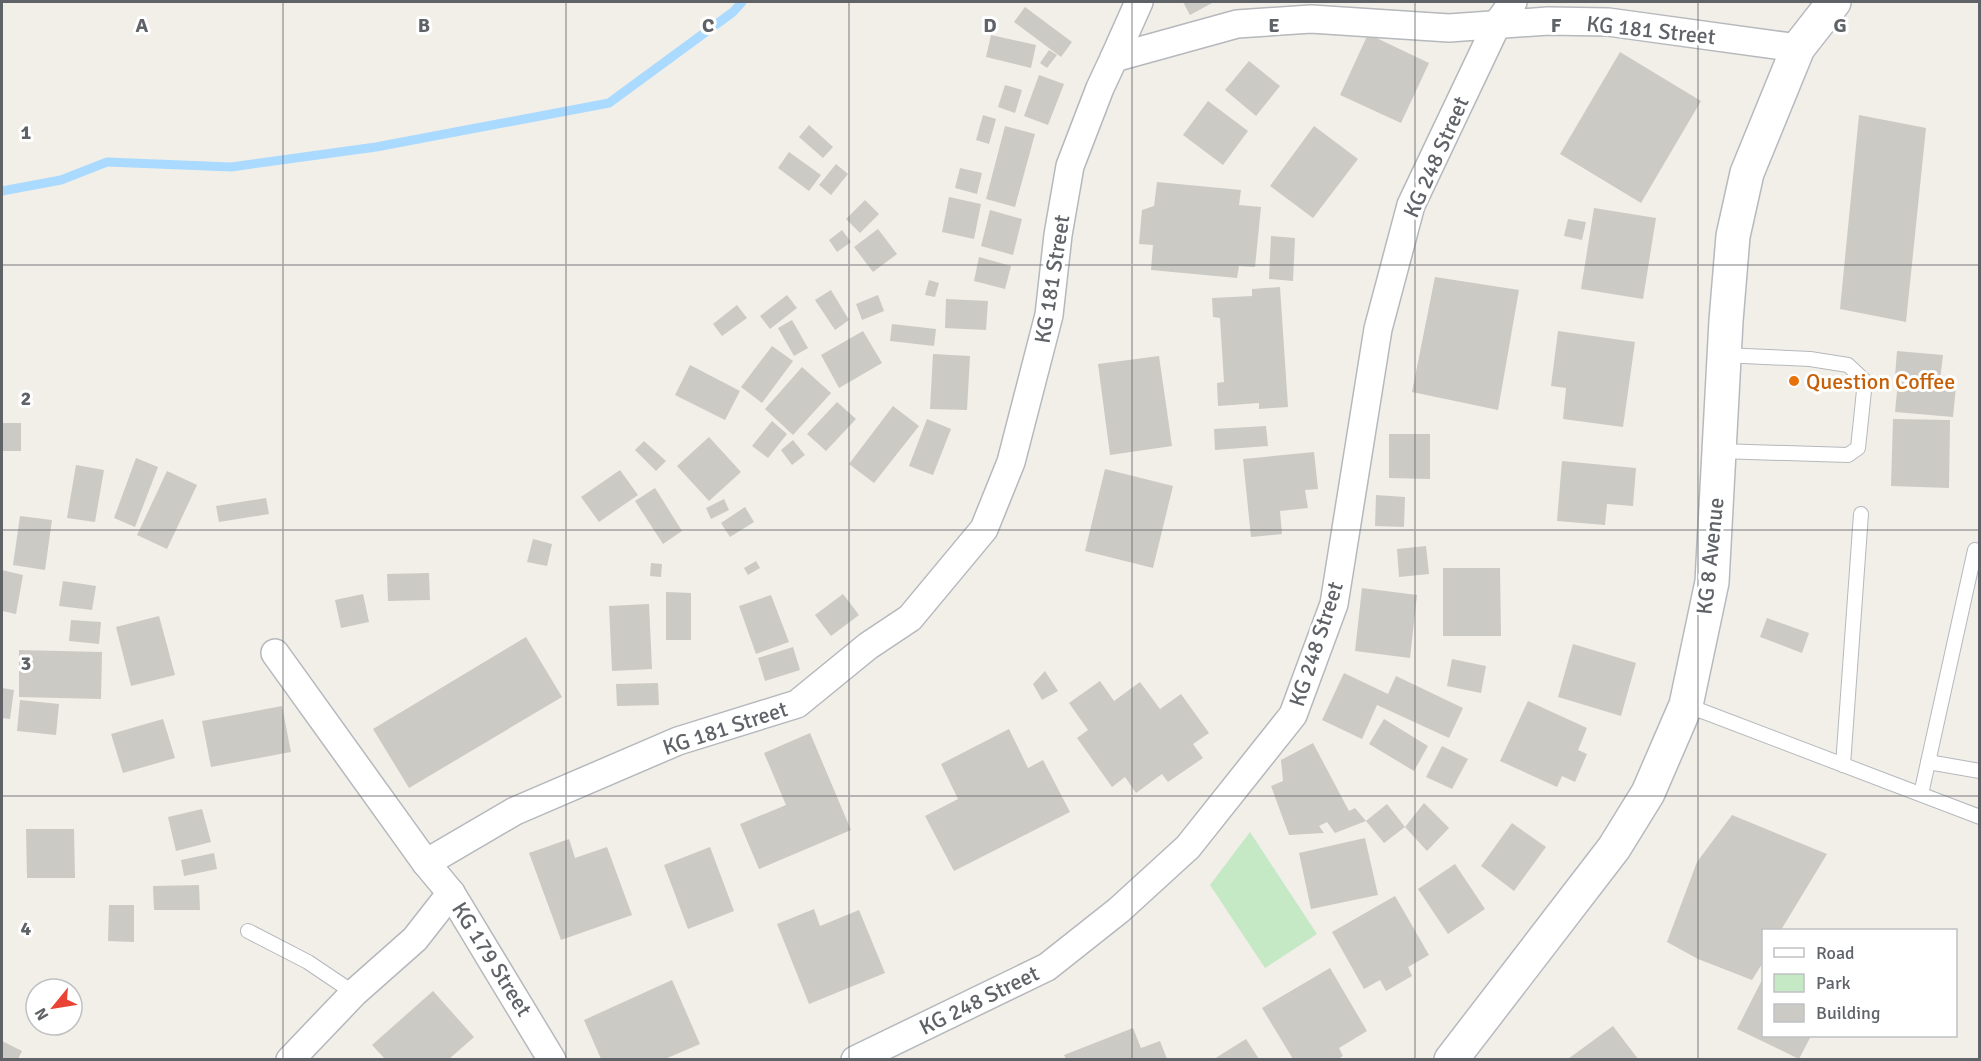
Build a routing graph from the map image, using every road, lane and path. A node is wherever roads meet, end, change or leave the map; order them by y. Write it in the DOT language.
graph roads {
  1 [pos="1139,2"];
  2 [pos="1513,2"];
  3 [pos="1834,2"];
  4 [pos="1497,24"];
  5 [pos="1798,48"];
  6 [pos="1114,58"];
  7 [pos="1723,355"];
  8 [pos="1718,451"];
  9 [pos="1861,514"];
  10 [pos="1975,550"];
  11 [pos="275,653"];
  12 [pos="1686,705"];
  13 [pos="1928,762"];
  14 [pos="1843,765"];
  15 [pos="1980,771"];
  16 [pos="1921,794"];
  17 [pos="1980,817"];
  18 [pos="426,863"];
  19 [pos="451,893"];
  20 [pos="248,931"];
  21 [pos="354,993"];
  22 [pos="290,1059"];
  23 [pos="552,1059"];
  24 [pos="855,1059"];
  25 [pos="1451,1059"];
  1 -- 6 [label="street"];
  2 -- 4 [label="street, KG 248 Street"];
  3 -- 5 [label="street, KG 8 Avenue"];
  4 -- 5 [label="street, KG 181 Street"];
  4 -- 6 [label="street, KG 181 Street"];
  4 -- 24 [label="street, KG 248 Street"];
  5 -- 7 [label="street, KG 8 Avenue"];
  6 -- 18 [label="street, KG 181 Street"];
  7 -- 8 [label="street, KG 8 Avenue"];
  7 -- 8 [label="lane"];
  8 -- 12 [label="street, KG 8 Avenue"];
  9 -- 14 [label="lane"];
  10 -- 13 [label="lane"];
  11 -- 18 [label="street, KG 179 Street"];
  12 -- 14 [label="lane"];
  12 -- 25 [label="street, KG 8 Avenue"];
  13 -- 15 [label="lane"];
  13 -- 16 [label="lane"];
  14 -- 16 [label="lane"];
  16 -- 17 [label="lane"];
  18 -- 19 [label="street, KG 179 Street"];
  19 -- 21 [label="street"];
  19 -- 23 [label="street, KG 179 Street"];
  20 -- 21 [label="lane"];
  21 -- 22 [label="street"];
}
